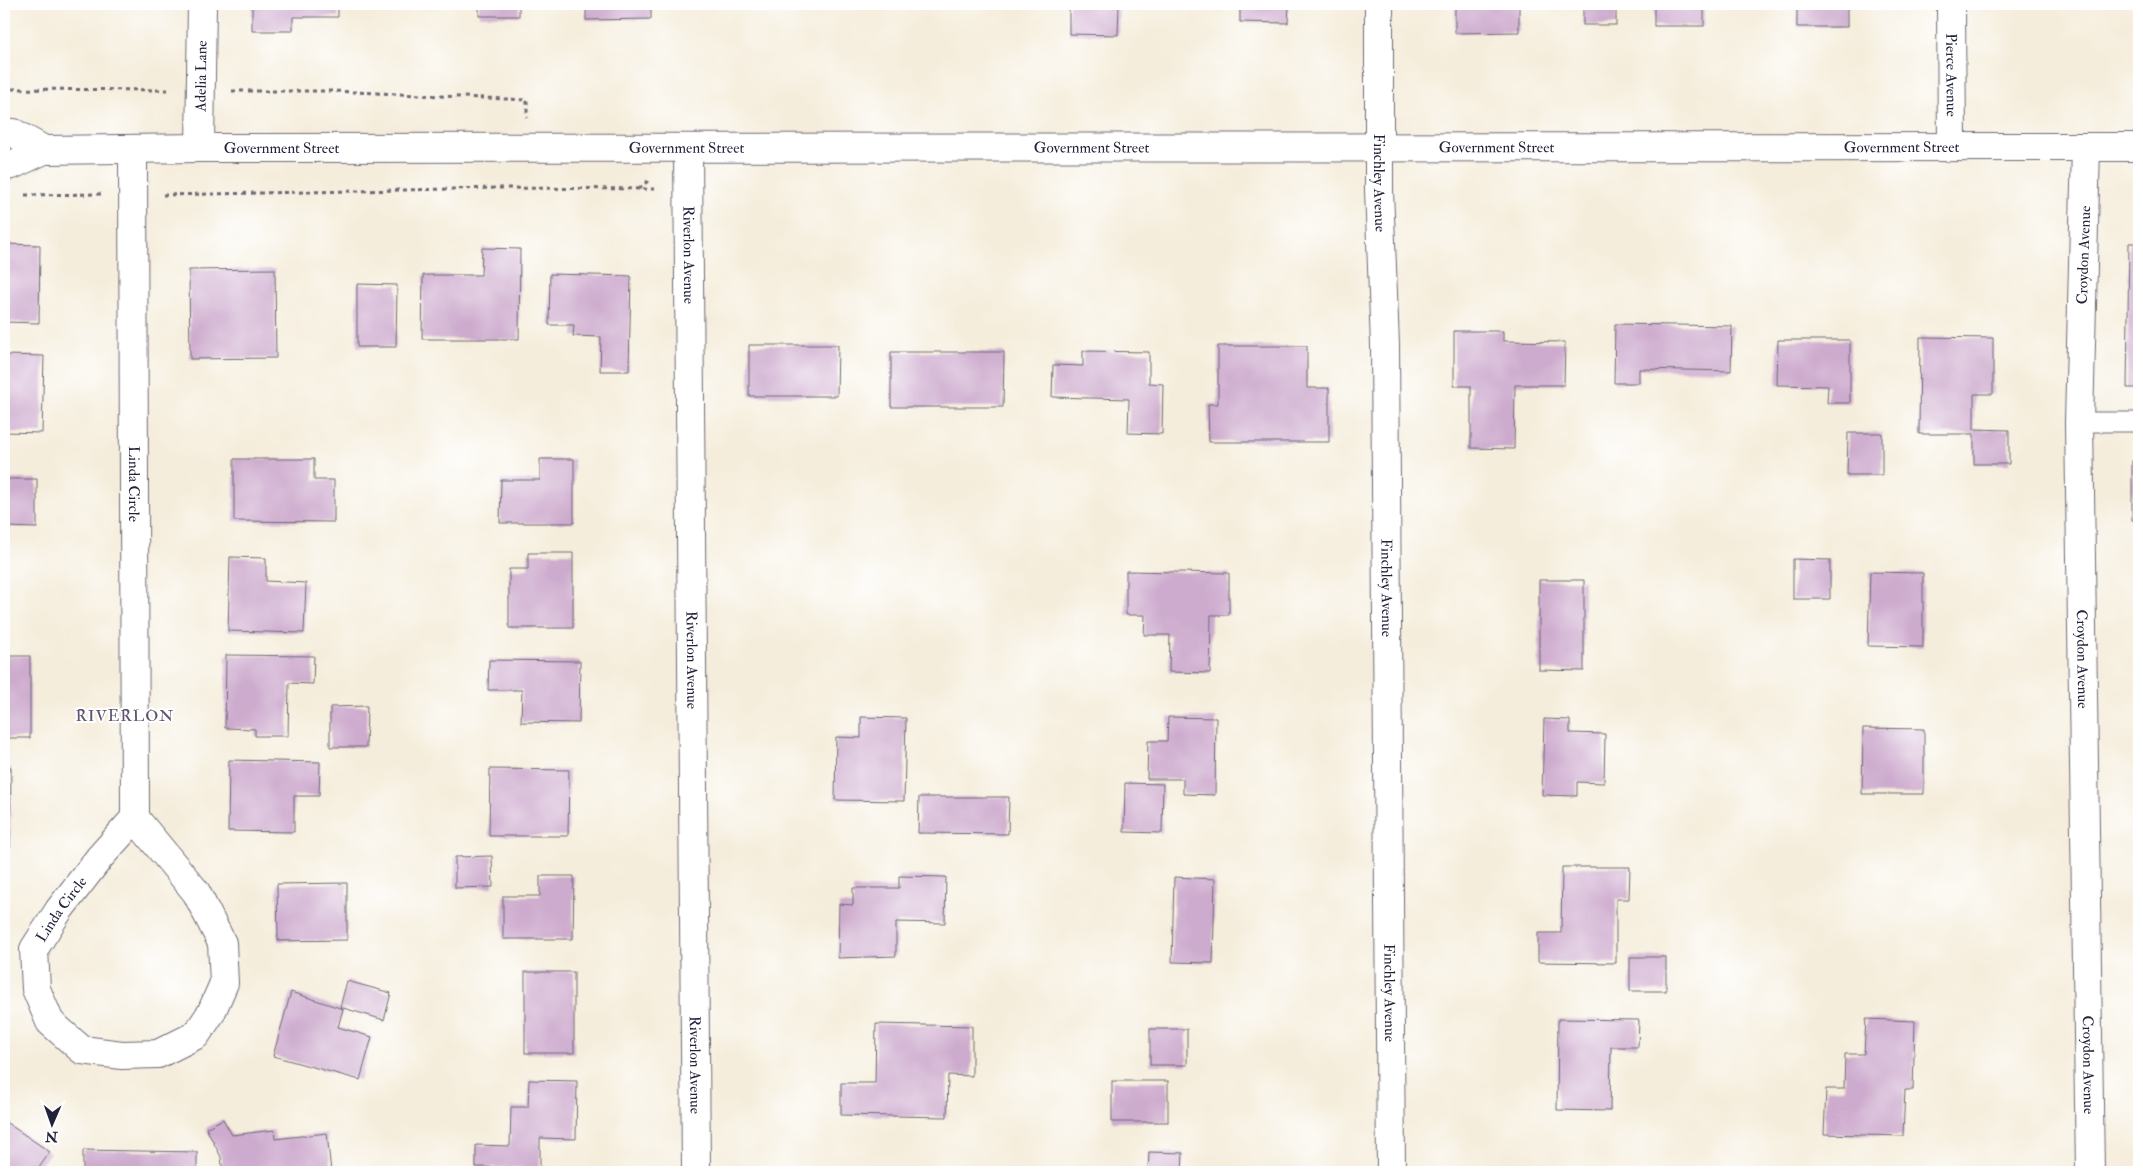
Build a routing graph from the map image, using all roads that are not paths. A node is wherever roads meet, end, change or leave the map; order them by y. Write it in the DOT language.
graph roads {
  1 [pos="202,4"];
  2 [pos="1379,4"];
  3 [pos="1951,4"];
  4 [pos="4,133"];
  5 [pos="1952,146"];
  6 [pos="2139,146"];
  7 [pos="1379,147"];
  8 [pos="2086,147"];
  9 [pos="200,148"];
  10 [pos="688,149"];
  11 [pos="44,150"];
  12 [pos="133,150"];
  13 [pos="4,166"];
  14 [pos="2080,422"];
  15 [pos="2139,422"];
  16 [pos="135,818"];
  17 [pos="696,1172"];
  18 [pos="1390,1172"];
  19 [pos="2090,1172"];
  1 -- 9 [label="street, Adelia Lane"];
  2 -- 7 [label="street, Finchley Avenue"];
  3 -- 5 [label="street, Pierce Avenue"];
  4 -- 11 [label="street, Government Street"];
  5 -- 7 [label="street, Government Street"];
  5 -- 8 [label="street, Government Street"];
  6 -- 8 [label="street, Government Street"];
  7 -- 10 [label="street, Government Street"];
  7 -- 18 [label="street, Finchley Avenue"];
  8 -- 14 [label="street, Croydon Avenue"];
  9 -- 10 [label="street, Government Street"];
  9 -- 12 [label="street, Government Street"];
  10 -- 17 [label="street, Riverlon Avenue"];
  11 -- 12 [label="street, Government Street"];
  11 -- 13 [label="street, Government Street"];
  12 -- 16 [label="street, Linda Circle"];
  14 -- 15 [label="lane"];
  14 -- 19 [label="street, Croydon Avenue"];
  16 -- 16 [label="street, Linda Circle"];
}
